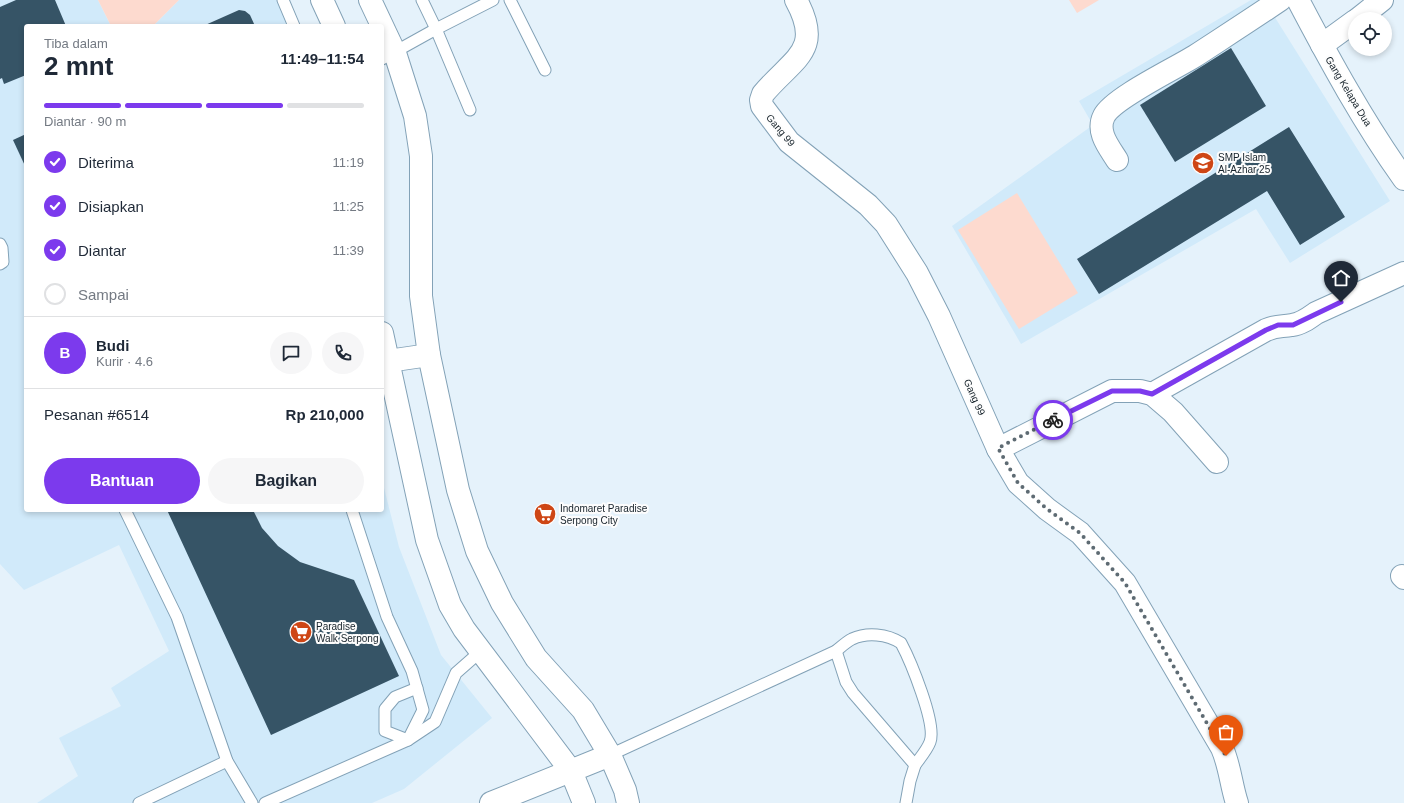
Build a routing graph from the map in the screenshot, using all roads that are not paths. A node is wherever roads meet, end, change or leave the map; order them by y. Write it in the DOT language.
graph roads {
  1 [pos="283,0"];
  2 [pos="322,0"];
  3 [pos="370,0"];
  4 [pos="422,0"];
  5 [pos="493,0"];
  6 [pos="510,0"];
  7 [pos="796,0"];
  8 [pos="1280,0"];
  9 [pos="1298,0"];
  10 [pos="1382,0"];
  11 [pos="1367,12"];
  12 [pos="293,24"];
  13 [pos="333,24"];
  14 [pos="378,24"];
  15 [pos="1348,26"];
  16 [pos="436,28"];
  17 [pos="384,41"];
  18 [pos="1322,45"];
  19 [pos="389,56"];
  20 [pos="545,70"];
  21 [pos="470,110"];
  22 [pos="1117,160"];
  23 [pos="1404,179"];
  24 [pos="0,244"];
  25 [pos="0,264"];
  26 [pos="1404,273"];
  27 [pos="384,342"];
  28 [pos="429,355"];
  29 [pos="388,361"];
  30 [pos="1152,394"];
  31 [pos="998,448"];
  32 [pos="1217,462"];
  33 [pos="126,512"];
  34 [pos="353,512"];
  35 [pos="481,651"];
  36 [pos="836,651"];
  37 [pos="417,688"];
  38 [pos="408,740"];
  39 [pos="610,755"];
  40 [pos="227,760"];
  41 [pos="915,765"];
  42 [pos="571,771"];
  43 [pos="139,803"];
  44 [pos="252,803"];
  45 [pos="265,803"];
  46 [pos="491,803"];
  47 [pos="584,803"];
  48 [pos="628,803"];
  49 [pos="906,803"];
  50 [pos="1237,803"];
  1 -- 12 [label="lane"];
  2 -- 13 [label="street"];
  3 -- 14 [label="street"];
  4 -- 16 [label="lane"];
  5 -- 16 [label="lane"];
  6 -- 20 [label="lane"];
  7 -- 31 [label="street, Gang 99"];
  8 -- 22 [label="street"];
  9 -- 18 [label="street, Gang Kelapa Dua"];
  10 -- 11 [label="street"];
  15 -- 18 [label="street"];
  16 -- 19 [label="lane"];
  16 -- 21 [label="lane"];
  17 -- 19 [label="street"];
  18 -- 23 [label="street, Gang Kelapa Dua"];
  19 -- 28 [label="street"];
  24 -- 25 [label="lane"];
  26 -- 30 [label="street"];
  27 -- 29 [label="street"];
  28 -- 29 [label="street"];
  28 -- 39 [label="street"];
  29 -- 35 [label="street"];
  30 -- 31 [label="street"];
  30 -- 32 [label="street"];
  31 -- 50 [label="street, Gang 99"];
  33 -- 40 [label="lane"];
  34 -- 37 [label="lane"];
  35 -- 38 [label="lane"];
  35 -- 42 [label="street"];
  36 -- 39 [label="lane"];
  36 -- 41 [label="lane"];
  36 -- 41 [label="lane"];
  37 -- 38 [label="lane"];
  37 -- 38 [label="lane"];
  38 -- 45 [label="lane"];
  39 -- 42 [label="street"];
  39 -- 48 [label="street"];
  40 -- 43 [label="lane"];
  40 -- 44 [label="lane"];
  41 -- 49 [label="lane"];
  42 -- 46 [label="street"];
  42 -- 47 [label="street"];
}
